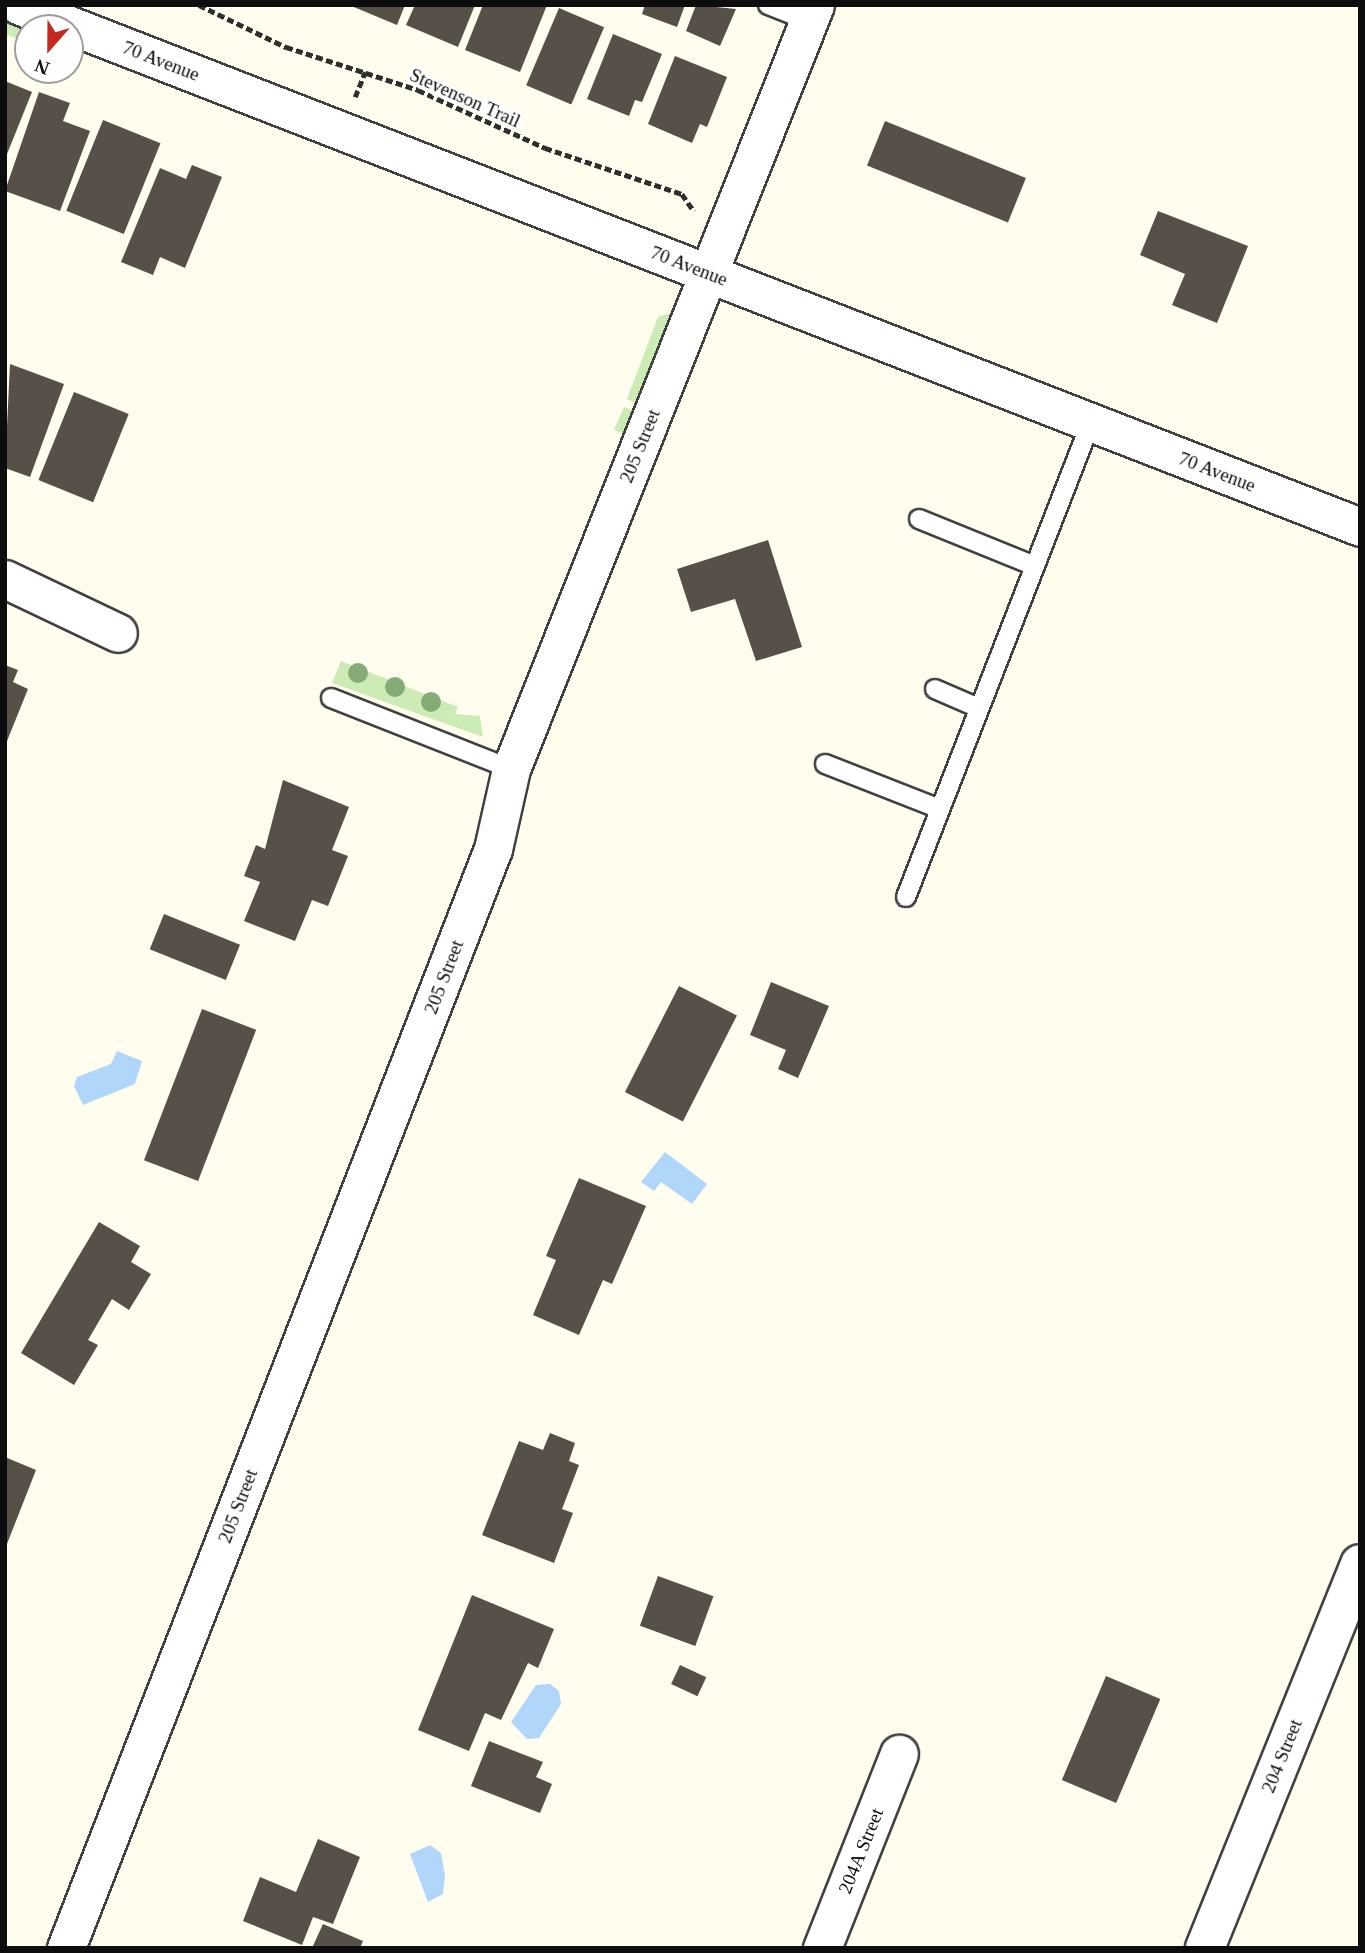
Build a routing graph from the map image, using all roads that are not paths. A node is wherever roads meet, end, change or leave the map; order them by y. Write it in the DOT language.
graph roads {
  1 [pos="18,5"];
  2 [pos="768,5"];
  3 [pos="812,13"];
  4 [pos="709,274"];
  5 [pos="1091,422"];
  6 [pos="919,519"];
  7 [pos="1360,527"];
  8 [pos="1035,566"];
  9 [pos="5,579"];
  10 [pos="118,633"];
  11 [pos="935,689"];
  12 [pos="331,698"];
  13 [pos="979,708"];
  14 [pos="825,764"];
  15 [pos="511,769"];
  16 [pos="940,809"];
  17 [pos="906,897"];
  18 [pos="1360,1564"];
  19 [pos="899,1754"];
  20 [pos="66,1948"];
  21 [pos="822,1948"];
  22 [pos="1205,1948"];
  1 -- 4 [label="street, 70 Avenue"];
  2 -- 3 [label="lane"];
  3 -- 4 [label="street, 205 Street"];
  4 -- 5 [label="street, 70 Avenue"];
  4 -- 15 [label="street, 205 Street"];
  5 -- 7 [label="street, 70 Avenue"];
  5 -- 8 [label="lane"];
  6 -- 8 [label="lane"];
  8 -- 13 [label="lane"];
  9 -- 10 [label="street"];
  11 -- 13 [label="lane"];
  12 -- 15 [label="lane"];
  13 -- 16 [label="lane"];
  14 -- 16 [label="lane"];
  15 -- 20 [label="street, 205 Street"];
  16 -- 17 [label="lane"];
  18 -- 22 [label="street, 204 Street"];
  19 -- 21 [label="street, 204A Street"];
}
